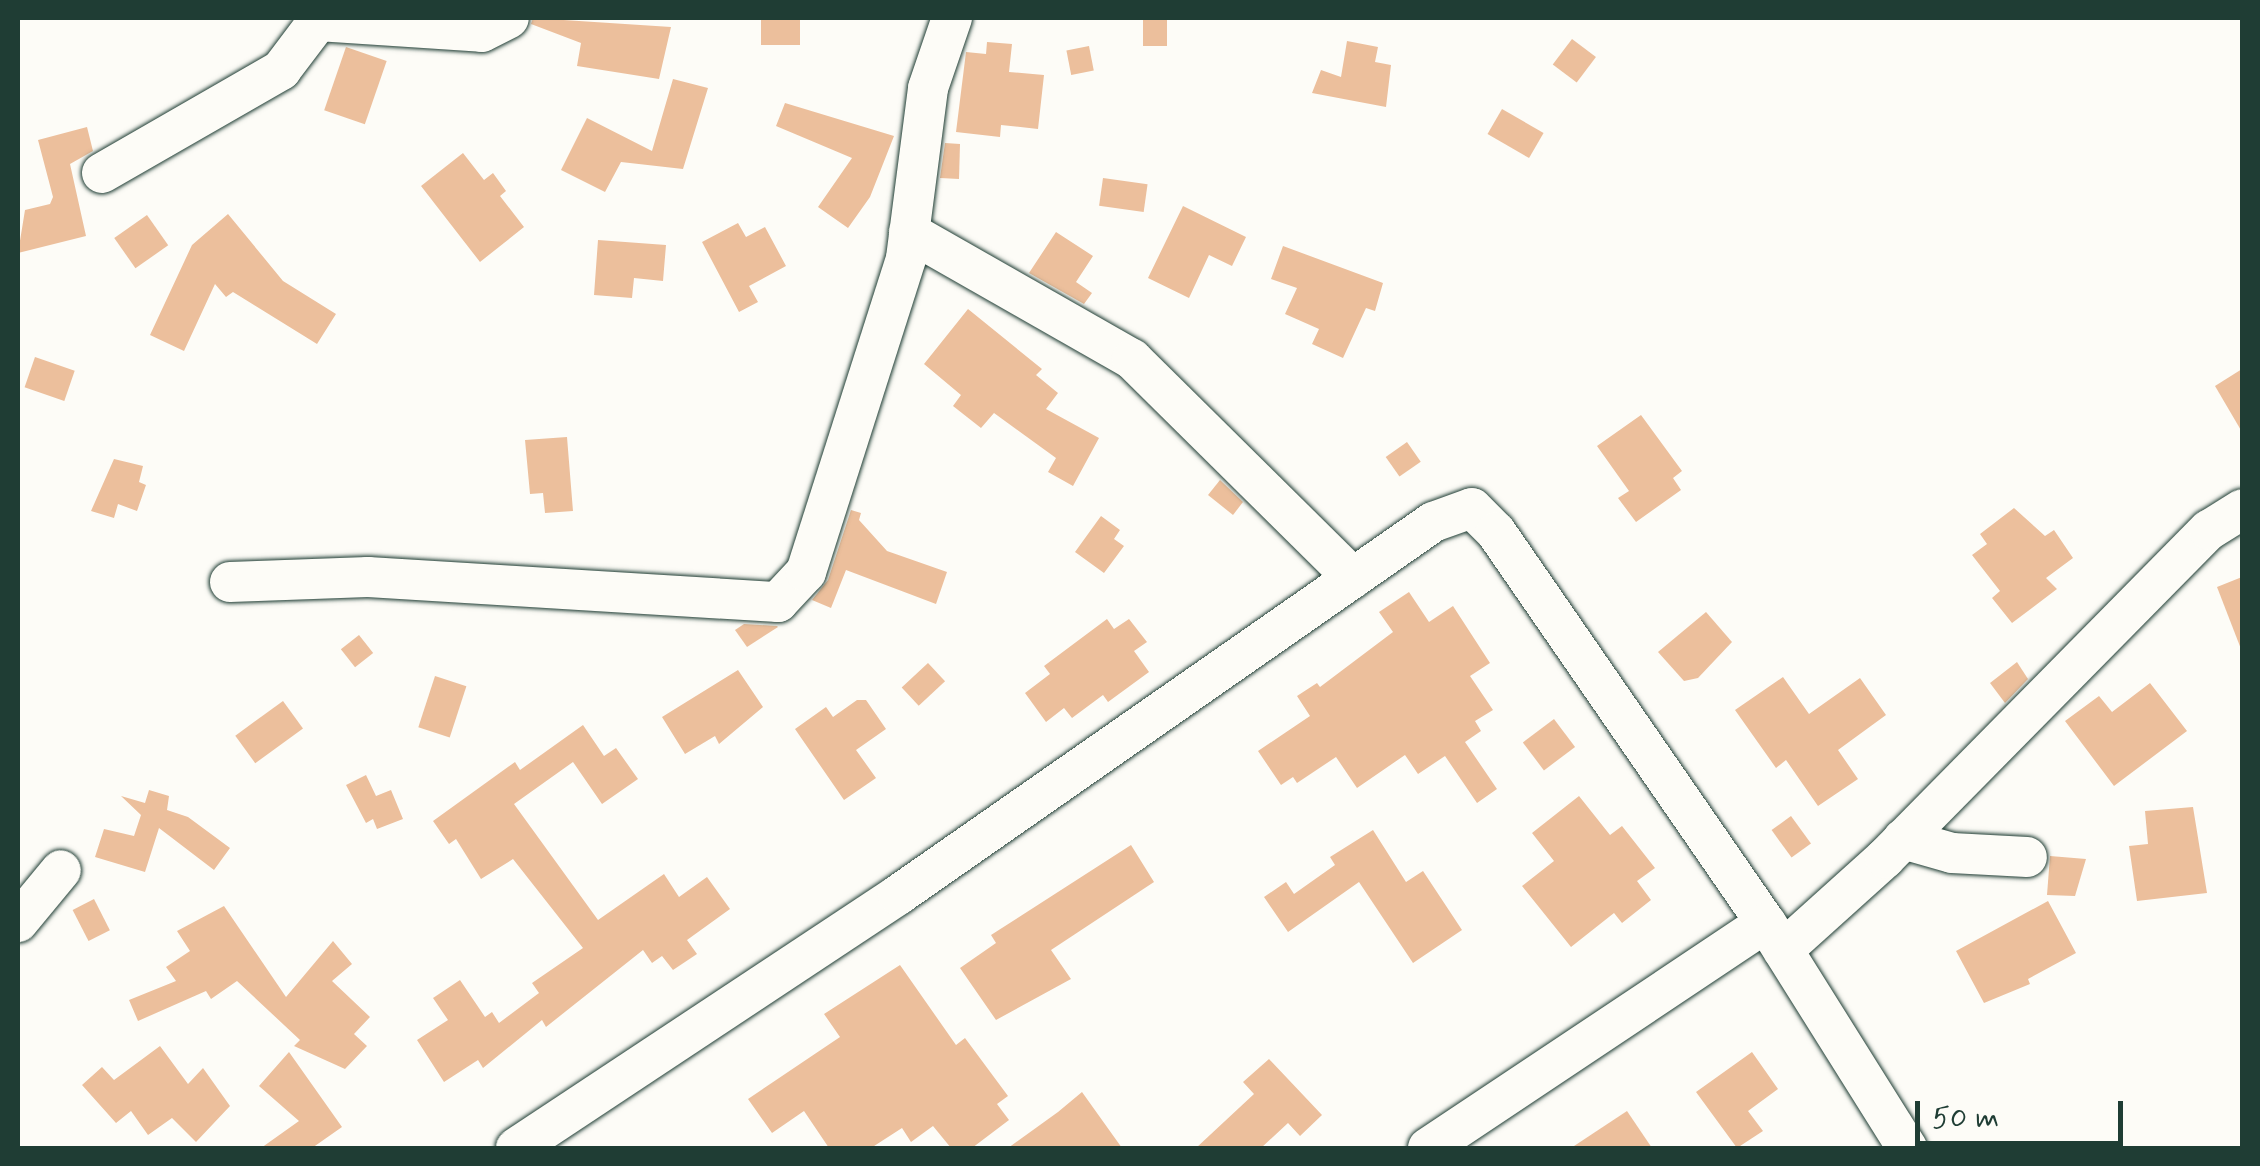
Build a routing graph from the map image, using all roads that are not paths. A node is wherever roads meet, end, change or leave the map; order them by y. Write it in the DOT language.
graph roads {
  1 [pos="510,18"];
  2 [pos="952,18"];
  3 [pos="102,173"];
  4 [pos="908,232"];
  5 [pos="2242,508"];
  6 [pos="1353,578"];
  7 [pos="230,582"];
  8 [pos="1903,840"];
  9 [pos="2026,857"];
  10 [pos="61,870"];
  11 [pos="18,922"];
  12 [pos="1774,937"];
  13 [pos="516,1148"];
  14 [pos="1428,1148"];
  15 [pos="1908,1148"];
  1 -- 3 [label="street"];
  2 -- 4 [label="street"];
  4 -- 6 [label="street"];
  4 -- 7 [label="street"];
  5 -- 8 [label="street"];
  6 -- 12 [label="street"];
  6 -- 13 [label="street"];
  8 -- 9 [label="street"];
  8 -- 12 [label="street"];
  10 -- 11 [label="street"];
  12 -- 14 [label="street"];
  12 -- 15 [label="street"];
}
